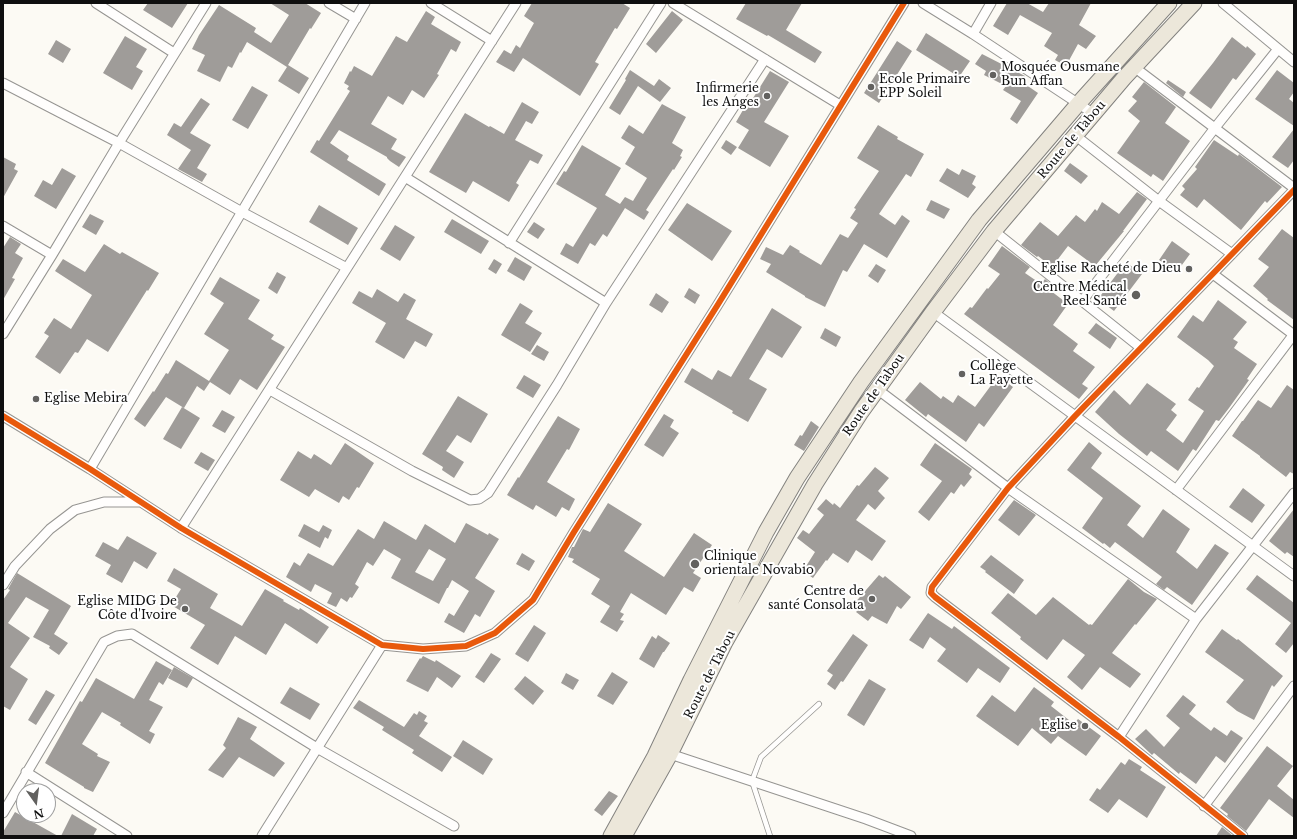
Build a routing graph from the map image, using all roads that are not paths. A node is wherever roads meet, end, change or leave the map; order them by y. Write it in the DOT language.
graph roads {
  1 [pos="96,3"];
  2 [pos="206,3"];
  3 [pos="329,3"];
  4 [pos="366,3"];
  5 [pos="431,3"];
  6 [pos="516,3"];
  7 [pos="661,3"];
  8 [pos="673,3"];
  9 [pos="904,3"];
  10 [pos="923,3"];
  11 [pos="991,3"];
  12 [pos="1169,3"];
  13 [pos="1194,3"];
  14 [pos="1223,3"];
  15 [pos="356,19"];
  16 [pos="973,34"];
  17 [pos="492,41"];
  18 [pos="1278,49"];
  19 [pos="174,53"];
  20 [pos="766,59"];
  21 [pos="1294,62"];
  22 [pos="1134,67"];
  23 [pos="3,83"];
  24 [pos="1078,104"];
  25 [pos="840,105"];
  26 [pos="1094,114"];
  27 [pos="1214,129"];
  28 [pos="1076,136"];
  29 [pos="119,143"];
  30 [pos="405,177"];
  31 [pos="1294,189"];
  32 [pos="1159,201"];
  33 [pos="242,212"];
  34 [pos="3,226"];
  35 [pos="994,231"];
  36 [pos="509,243"];
  37 [pos="1232,254"];
  38 [pos="52,255"];
  39 [pos="347,268"];
  40 [pos="1213,274"];
  41 [pos="1083,300"];
  42 [pos="606,303"];
  43 [pos="933,312"];
  44 [pos="3,334"];
  45 [pos="1294,334"];
  46 [pos="1141,348"];
  47 [pos="877,389"];
  48 [pos="270,390"];
  49 [pos="3,416"];
  50 [pos="1075,416"];
  51 [pos="90,469"];
  52 [pos="1008,488"];
  53 [pos="1176,490"];
  54 [pos="1294,493"];
  55 [pos="140,502"];
  56 [pos="182,528"];
  57 [pos="1252,546"];
  58 [pos="1294,576"];
  59 [pos="3,585"];
  60 [pos="1196,619"];
  61 [pos="382,645"];
  62 [pos="1294,686"];
  63 [pos="819,704"];
  64 [pos="1118,738"];
  65 [pos="317,748"];
  66 [pos="670,754"];
  67 [pos="26,772"];
  68 [pos="752,781"];
  69 [pos="1204,806"];
  70 [pos="3,813"];
  71 [pos="454,826"];
  72 [pos="127,836"];
  73 [pos="262,836"];
  74 [pos="611,836"];
  75 [pos="624,836"];
  76 [pos="770,836"];
  77 [pos="911,836"];
  78 [pos="1243,836"];
  1 -- 19 [label="street"];
  2 -- 19 [label="street"];
  3 -- 15 [label="street"];
  4 -- 15 [label="street"];
  5 -- 17 [label="street"];
  6 -- 17 [label="street"];
  7 -- 36 [label="street"];
  8 -- 20 [label="street"];
  9 -- 25 [label="street"];
  10 -- 16 [label="street"];
  11 -- 16 [label="street"];
  12 -- 24 [label="main road, Route de Tabou"];
  13 -- 22 [label="main road, Route de Tabou"];
  14 -- 18 [label="street"];
  15 -- 33 [label="street"];
  16 -- 24 [label="street"];
  17 -- 30 [label="street"];
  18 -- 21 [label="street"];
  18 -- 27 [label="street"];
  19 -- 29 [label="street"];
  20 -- 25 [label="street"];
  20 -- 42 [label="street"];
  22 -- 26 [label="main road, Route de Tabou"];
  22 -- 27 [label="street"];
  23 -- 29 [label="street"];
  24 -- 26 [label="street"];
  24 -- 74 [label="main road, Route de Tabou"];
  25 -- 61 [label="street"];
  26 -- 28 [label="main road, Route de Tabou"];
  27 -- 31 [label="street"];
  27 -- 32 [label="street"];
  28 -- 32 [label="street"];
  28 -- 35 [label="main road, Route de Tabou"];
  29 -- 33 [label="street"];
  29 -- 38 [label="street"];
  30 -- 36 [label="street"];
  30 -- 39 [label="street"];
  31 -- 37 [label="street"];
  32 -- 37 [label="street"];
  32 -- 41 [label="street"];
  33 -- 39 [label="street"];
  33 -- 51 [label="street"];
  34 -- 38 [label="street"];
  35 -- 41 [label="street"];
  35 -- 43 [label="main road, Route de Tabou"];
  36 -- 42 [label="street"];
  37 -- 40 [label="street"];
  38 -- 44 [label="street"];
  39 -- 48 [label="street"];
  40 -- 45 [label="street"];
  40 -- 46 [label="street"];
  41 -- 46 [label="street"];
  42 -- 48 [label="street"];
  43 -- 47 [label="main road, Route de Tabou"];
  43 -- 50 [label="street"];
  45 -- 53 [label="street"];
  46 -- 50 [label="street"];
  47 -- 52 [label="street"];
  47 -- 66 [label="main road, Route de Tabou"];
  48 -- 56 [label="street"];
  49 -- 51 [label="street"];
  50 -- 52 [label="street"];
  50 -- 53 [label="street"];
  51 -- 55 [label="street"];
  52 -- 60 [label="street"];
  52 -- 64 [label="street"];
  53 -- 57 [label="street"];
  54 -- 57 [label="street"];
  55 -- 56 [label="street"];
  55 -- 59 [label="street"];
  56 -- 61 [label="street"];
  57 -- 58 [label="street"];
  57 -- 60 [label="street"];
  60 -- 64 [label="street"];
  61 -- 65 [label="street"];
  62 -- 69 [label="street"];
  63 -- 68 [label="lane"];
  64 -- 69 [label="street"];
  65 -- 67 [label="street"];
  65 -- 71 [label="street"];
  65 -- 73 [label="street"];
  66 -- 68 [label="street"];
  66 -- 75 [label="main road, Route de Tabou"];
  67 -- 70 [label="street"];
  67 -- 72 [label="street"];
  68 -- 76 [label="lane"];
  68 -- 77 [label="street"];
  69 -- 78 [label="street"];
}
